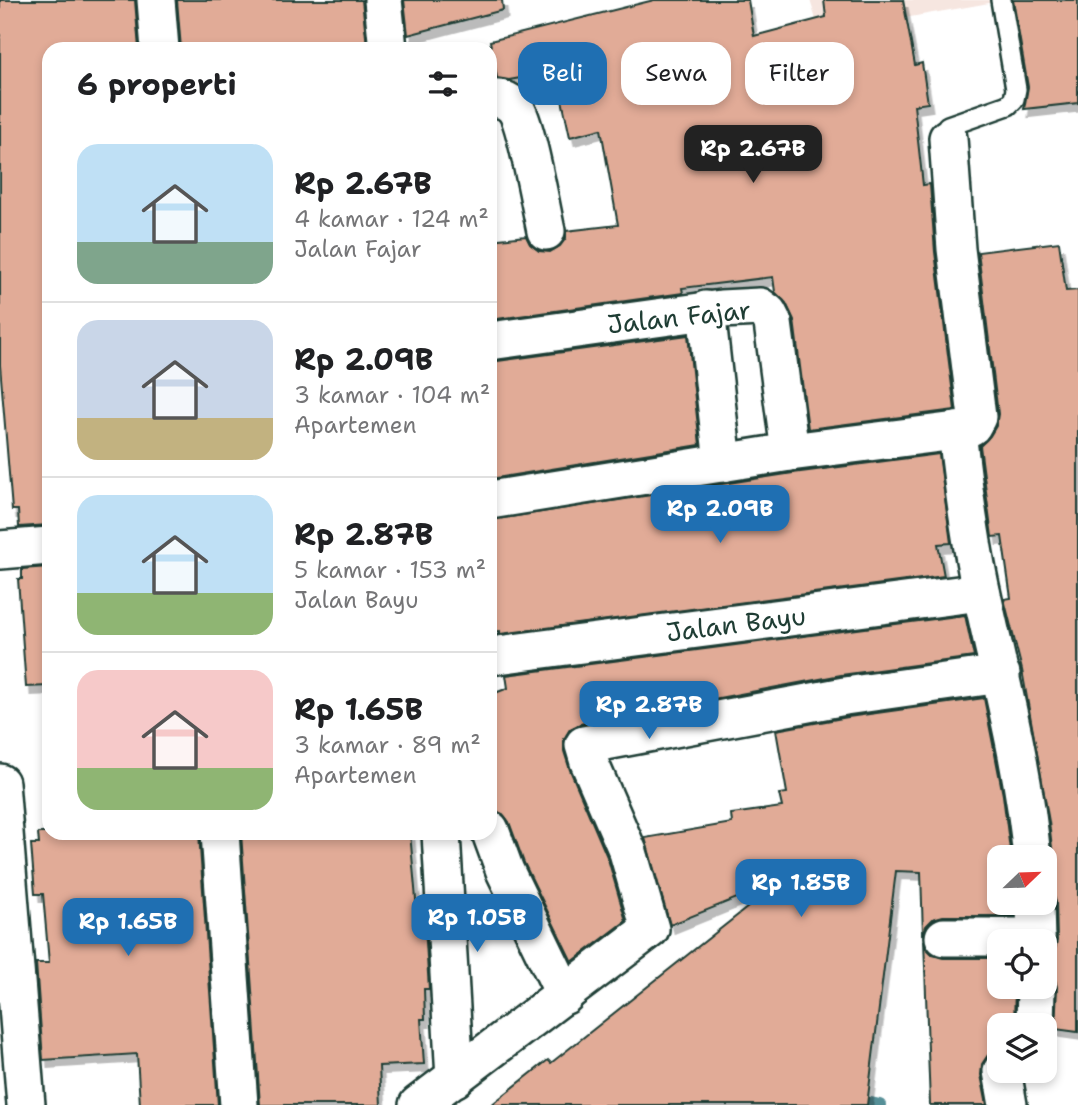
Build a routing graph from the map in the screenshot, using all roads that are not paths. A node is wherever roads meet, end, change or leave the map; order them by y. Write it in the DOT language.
graph roads {
  1 [pos="156,0"];
  2 [pos="383,0"];
  3 [pos="1001,0"];
  4 [pos="159,42"];
  5 [pos="387,42"];
  6 [pos="497,98"];
  7 [pos="948,138"];
  8 [pos="546,231"];
  9 [pos="706,310"];
  10 [pos="497,340"];
  11 [pos="957,431"];
  12 [pos="790,452"];
  13 [pos="723,464"];
  14 [pos="497,499"];
  15 [pos="42,546"];
  16 [pos="0,550"];
  17 [pos="981,592"];
  18 [pos="497,655"];
  19 [pos="1001,674"];
  20 [pos="0,783"];
  21 [pos="220,840"];
  22 [pos="441,840"];
  23 [pos="494,840"];
  24 [pos="1031,845"];
  25 [pos="1036,927"];
  26 [pos="944,937"];
  27 [pos="565,995"];
  28 [pos="455,1078"];
  29 [pos="1004,1083"];
  30 [pos="26,1105"];
  31 [pos="239,1105"];
  32 [pos="418,1105"];
  33 [pos="1008,1105"];
  1 -- 4 [label="street"];
  2 -- 5 [label="street"];
  3 -- 7 [label="lane"];
  6 -- 8 [label="street"];
  7 -- 11 [label="street"];
  9 -- 10 [label="street, Jalan Fajar"];
  9 -- 12 [label="street, Jalan Fajar"];
  9 -- 13 [label="street"];
  11 -- 12 [label="street"];
  11 -- 17 [label="street"];
  12 -- 13 [label="street"];
  13 -- 14 [label="street"];
  15 -- 16 [label="street"];
  17 -- 18 [label="street, Jalan Bayu"];
  17 -- 19 [label="street"];
  19 -- 24 [label="street"];
  19 -- 27 [label="street"];
  20 -- 30 [label="street"];
  21 -- 31 [label="street"];
  22 -- 28 [label="street"];
  23 -- 27 [label="street"];
  25 -- 26 [label="street"];
  27 -- 28 [label="street"];
  28 -- 32 [label="street"];
  29 -- 33 [label="street"];
}
